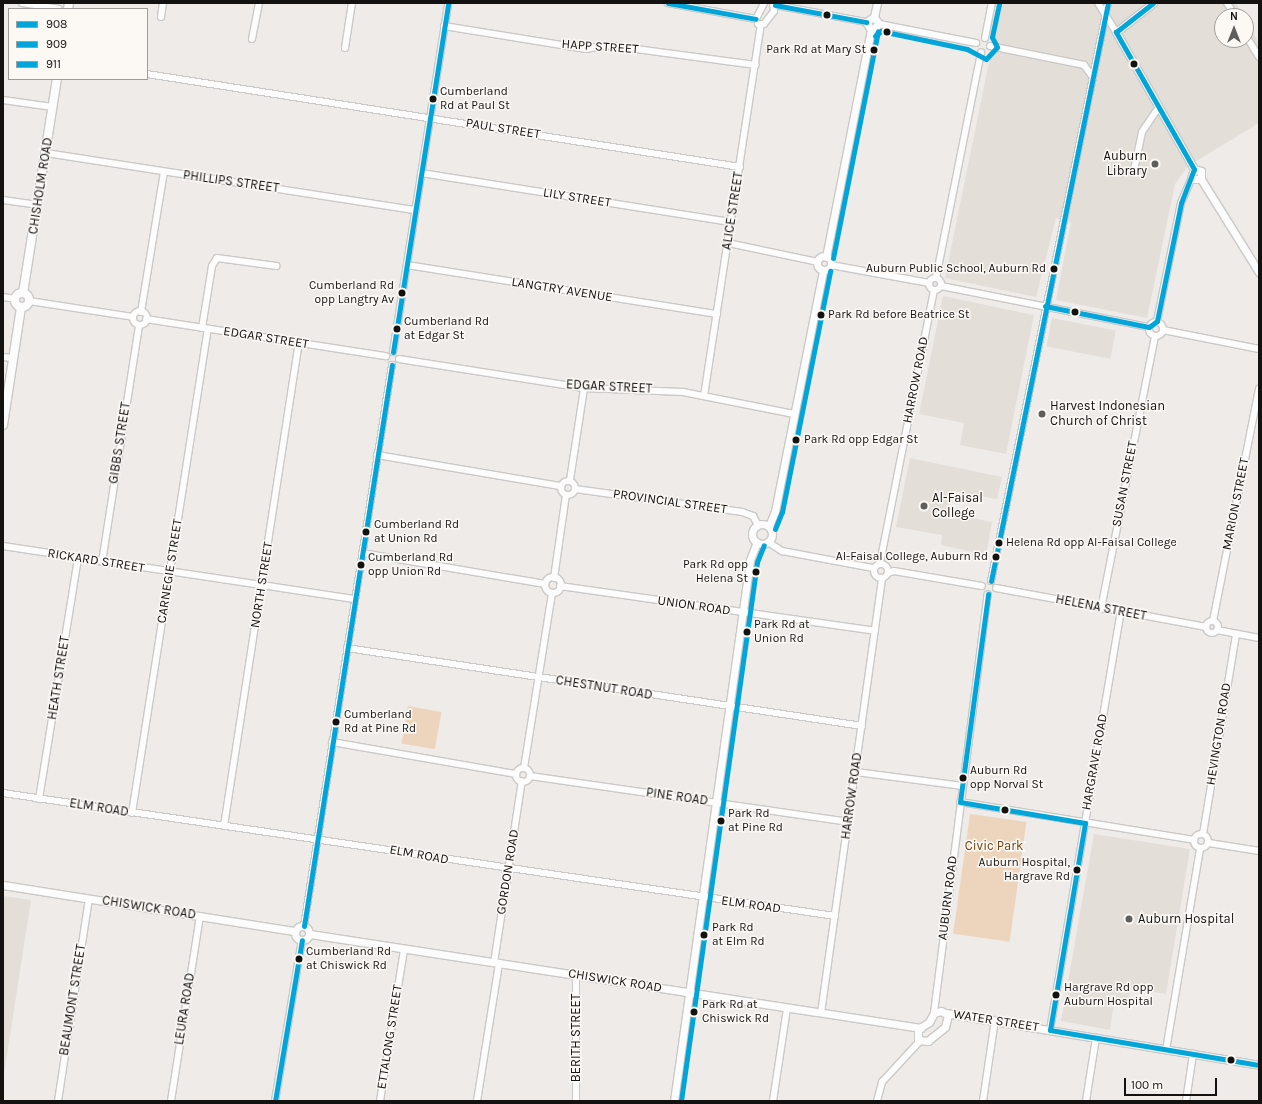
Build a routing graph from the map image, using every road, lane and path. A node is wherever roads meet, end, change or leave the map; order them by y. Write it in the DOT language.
graph roads {
  1 [pos="22,3"];
  2 [pos="163,3"];
  3 [pos="259,3"];
  4 [pos="352,3"];
  5 [pos="448,3"];
  6 [pos="668,3"];
  7 [pos="764,3"];
  8 [pos="877,3"];
  9 [pos="992,3"];
  10 [pos="1098,3"];
  11 [pos="1108,3"];
  12 [pos="1153,3"];
  13 [pos="774,4"];
  14 [pos="53,8"];
  15 [pos="161,17"];
  16 [pos="874,17"];
  17 [pos="1105,17"];
  18 [pos="756,19"];
  19 [pos="866,22"];
  20 [pos="879,24"];
  21 [pos="761,25"];
  22 [pos="444,26"];
  23 [pos="871,30"];
  24 [pos="1116,32"];
  25 [pos="985,38"];
  26 [pos="252,39"];
  27 [pos="976,43"];
  28 [pos="990,46"];
  29 [pos="345,48"];
  30 [pos="1253,48"];
  31 [pos="981,52"];
  32 [pos="1259,57"];
  33 [pos="756,65"];
  34 [pos="148,74"];
  35 [pos="1092,78"];
  36 [pos="57,80"];
  37 [pos="3,100"];
  38 [pos="1159,107"];
  39 [pos="53,108"];
  40 [pos="430,117"];
  41 [pos="46,154"];
  42 [pos="740,167"];
  43 [pos="1194,169"];
  44 [pos="1134,170"];
  45 [pos="164,172"];
  46 [pos="422,173"];
  47 [pos="1191,179"];
  48 [pos="1201,179"];
  49 [pos="3,200"];
  50 [pos="38,205"];
  51 [pos="416,210"];
  52 [pos="732,222"];
  53 [pos="728,243"];
  54 [pos="826,257"];
  55 [pos="818,262"];
  56 [pos="407,265"];
  57 [pos="831,265"];
  58 [pos="276,266"];
  59 [pos="823,270"];
  60 [pos="1259,272"];
  61 [pos="936,278"];
  62 [pos="929,283"];
  63 [pos="941,286"];
  64 [pos="934,291"];
  65 [pos="23,293"];
  66 [pos="3,297"];
  67 [pos="15,299"];
  68 [pos="29,301"];
  69 [pos="1045,306"];
  70 [pos="21,307"];
  71 [pos="141,312"];
  72 [pos="717,314"];
  73 [pos="133,317"];
  74 [pos="146,319"];
  75 [pos="1158,321"];
  76 [pos="139,325"];
  77 [pos="1149,327"];
  78 [pos="205,329"];
  79 [pos="1163,330"];
  80 [pos="1155,336"];
  81 [pos="299,344"];
  82 [pos="1259,349"];
  83 [pos="393,352"];
  84 [pos="386,356"];
  85 [pos="3,357"];
  86 [pos="14,358"];
  87 [pos="399,359"];
  88 [pos="392,365"];
  89 [pos="584,388"];
  90 [pos="1259,388"];
  91 [pos="704,396"];
  92 [pos="794,414"];
  93 [pos="3,425"];
  94 [pos="377,455"];
  95 [pos="570,480"];
  96 [pos="560,486"];
  97 [pos="575,489"];
  98 [pos="566,495"];
  99 [pos="758,525"];
  100 [pos="768,526"];
  101 [pos="757,542"];
  102 [pos="768,542"];
  103 [pos="3,546"];
  104 [pos="362,553"];
  105 [pos="78,558"];
  106 [pos="102,562"];
  107 [pos="880,563"];
  108 [pos="874,568"];
  109 [pos="170,572"];
  110 [pos="888,573"];
  111 [pos="554,578"];
  112 [pos="882,578"];
  113 [pos="991,581"];
  114 [pos="545,584"];
  115 [pos="262,585"];
  116 [pos="560,586"];
  117 [pos="982,586"];
  118 [pos="996,588"];
  119 [pos="552,593"];
  120 [pos="988,594"];
  121 [pos="354,599"];
  122 [pos="1100,609"];
  123 [pos="1121,612"];
  124 [pos="744,613"];
  125 [pos="1213,621"];
  126 [pos="1206,627"];
  127 [pos="1217,630"];
  128 [pos="875,631"];
  129 [pos="1236,634"];
  130 [pos="1259,638"];
  131 [pos="347,648"];
  132 [pos="538,678"];
  133 [pos="731,708"];
  134 [pos="862,726"];
  135 [pos="332,742"];
  136 [pos="524,768"];
  137 [pos="856,772"];
  138 [pos="516,774"];
  139 [pos="530,776"];
  140 [pos="522,781"];
  141 [pos="963,786"];
  142 [pos="3,793"];
  143 [pos="39,799"];
  144 [pos="960,802"];
  145 [pos="718,803"];
  146 [pos="132,813"];
  147 [pos="848,822"];
  148 [pos="1085,823"];
  149 [pos="224,826"];
  150 [pos="1203,834"];
  151 [pos="317,839"];
  152 [pos="1194,840"];
  153 [pos="1209,842"];
  154 [pos="1200,848"];
  155 [pos="1259,851"];
  156 [pos="508,870"];
  157 [pos="3,885"];
  158 [pos="704,898"];
  159 [pos="89,899"];
  160 [pos="200,916"];
  161 [pos="835,916"];
  162 [pos="304,926"];
  163 [pos="295,931"];
  164 [pos="310,934"];
  165 [pos="302,940"];
  166 [pos="404,949"];
  167 [pos="496,963"];
  168 [pos="576,975"];
  169 [pos="691,993"];
  170 [pos="787,1008"];
  171 [pos="821,1013"];
  172 [pos="934,1013"];
  173 [pos="946,1013"];
  174 [pos="995,1020"];
  175 [pos="921,1028"];
  176 [pos="1050,1030"];
  177 [pos="1096,1038"];
  178 [pos="920,1041"];
  179 [pos="1166,1050"];
  180 [pos="1193,1054"];
  181 [pos="1259,1065"];
  182 [pos="58,1101"];
  183 [pos="171,1101"];
  184 [pos="275,1101"];
  185 [pos="380,1101"];
  186 [pos="477,1101"];
  187 [pos="576,1101"];
  188 [pos="674,1101"];
  189 [pos="773,1101"];
  190 [pos="877,1101"];
  191 [pos="982,1101"];
  192 [pos="1086,1101"];
  193 [pos="1186,1101"];
  1 -- 14 [label="street"];
  2 -- 15 [label="street"];
  3 -- 26 [label="street"];
  4 -- 29 [label="street"];
  5 -- 22 [label="street"];
  6 -- 18 [label="street"];
  7 -- 18 [label="street"];
  8 -- 16 [label="street"];
  9 -- 25 [label="street"];
  10 -- 17 [label="street"];
  11 -- 17 [label="street"];
  12 -- 24 [label="street"];
  13 -- 19 [label="street"];
  13 -- 21 [label="street"];
  16 -- 19 [label="street"];
  16 -- 20 [label="street"];
  17 -- 24 [label="street"];
  17 -- 35 [label="street"];
  18 -- 21 [label="street"];
  19 -- 23 [label="street"];
  20 -- 23 [label="street"];
  20 -- 27 [label="street"];
  21 -- 33 [label="street, ALICE STREET"];
  22 -- 33 [label="street, HAPP STREET"];
  22 -- 40 [label="street"];
  23 -- 54 [label="street"];
  24 -- 38 [label="street"];
  25 -- 27 [label="street"];
  25 -- 28 [label="street"];
  27 -- 31 [label="street"];
  28 -- 31 [label="street"];
  28 -- 35 [label="street"];
  30 -- 32 [label="street"];
  31 -- 61 [label="street"];
  33 -- 42 [label="street, ALICE STREET"];
  34 -- 40 [label="street, PAUL STREET"];
  35 -- 69 [label="street"];
  36 -- 39 [label="main road, CHISHOLM ROAD"];
  37 -- 39 [label="street"];
  38 -- 43 [label="street"];
  38 -- 44 [label="street"];
  39 -- 41 [label="main road, CHISHOLM ROAD"];
  40 -- 42 [label="street, PAUL STREET"];
  40 -- 46 [label="street"];
  41 -- 45 [label="street, PHILLIPS STREET"];
  41 -- 50 [label="main road, CHISHOLM ROAD"];
  42 -- 52 [label="street, ALICE STREET"];
  43 -- 47 [label="street"];
  43 -- 48 [label="street"];
  45 -- 51 [label="street, PHILLIPS STREET"];
  45 -- 71 [label="street"];
  46 -- 51 [label="street"];
  46 -- 52 [label="street, LILY STREET"];
  47 -- 48 [label="street"];
  47 -- 75 [label="street"];
  48 -- 60 [label="street"];
  49 -- 50 [label="street"];
  50 -- 65 [label="main road, CHISHOLM ROAD"];
  51 -- 56 [label="street"];
  52 -- 53 [label="street, ALICE STREET"];
  53 -- 55 [label="street"];
  53 -- 72 [label="street, ALICE STREET"];
  54 -- 55 [label="street"];
  54 -- 57 [label="street"];
  55 -- 59 [label="street"];
  56 -- 72 [label="street, LANGTRY AVENUE"];
  56 -- 83 [label="street"];
  57 -- 59 [label="street"];
  57 -- 62 [label="street"];
  58 -- 78 [label="street, CARNEGIE STREET"];
  59 -- 92 [label="street"];
  61 -- 62 [label="street"];
  61 -- 63 [label="street"];
  62 -- 64 [label="street"];
  63 -- 64 [label="street"];
  63 -- 69 [label="street"];
  64 -- 107 [label="street, HARROW ROAD"];
  65 -- 67 [label="main road"];
  65 -- 68 [label="main road"];
  66 -- 67 [label="street"];
  67 -- 70 [label="main road"];
  68 -- 70 [label="main road"];
  68 -- 73 [label="street"];
  69 -- 77 [label="street"];
  69 -- 113 [label="street"];
  70 -- 86 [label="main road"];
  71 -- 73 [label="street"];
  71 -- 74 [label="street"];
  72 -- 91 [label="street, ALICE STREET"];
  73 -- 76 [label="street"];
  74 -- 76 [label="street"];
  74 -- 78 [label="street, EDGAR STREET"];
  75 -- 77 [label="street"];
  75 -- 79 [label="street"];
  76 -- 106 [label="street, GIBBS STREET"];
  77 -- 80 [label="street"];
  78 -- 81 [label="street, EDGAR STREET"];
  78 -- 109 [label="street, CARNEGIE STREET"];
  79 -- 80 [label="street"];
  79 -- 82 [label="street"];
  80 -- 122 [label="street, SUSAN STREET"];
  81 -- 84 [label="street, EDGAR STREET"];
  81 -- 115 [label="street, NORTH STREET"];
  83 -- 84 [label="street"];
  83 -- 87 [label="street"];
  84 -- 88 [label="street"];
  85 -- 86 [label="street"];
  86 -- 93 [label="main road"];
  87 -- 88 [label="street"];
  87 -- 89 [label="street, EDGAR STREET"];
  88 -- 94 [label="street"];
  89 -- 91 [label="street, EDGAR STREET"];
  89 -- 95 [label="street"];
  90 -- 125 [label="street, MARION STREET"];
  91 -- 92 [label="street, EDGAR STREET"];
  92 -- 100 [label="street"];
  94 -- 96 [label="street"];
  94 -- 104 [label="street"];
  95 -- 96 [label="street"];
  95 -- 97 [label="street"];
  96 -- 98 [label="street"];
  97 -- 98 [label="street"];
  97 -- 99 [label="street, PROVINCIAL STREET"];
  98 -- 111 [label="street"];
  99 -- 100 [label="street"];
  99 -- 101 [label="street"];
  100 -- 102 [label="street"];
  101 -- 102 [label="street"];
  101 -- 124 [label="street"];
  102 -- 108 [label="street"];
  103 -- 105 [label="street, RICKARD STREET"];
  104 -- 114 [label="street"];
  104 -- 121 [label="street"];
  105 -- 106 [label="street, RICKARD STREET"];
  105 -- 143 [label="street, HEATH STREET"];
  106 -- 109 [label="street, RICKARD STREET"];
  107 -- 108 [label="street"];
  107 -- 110 [label="street"];
  108 -- 112 [label="street"];
  109 -- 115 [label="street, RICKARD STREET"];
  109 -- 146 [label="street, CARNEGIE STREET"];
  110 -- 112 [label="street"];
  110 -- 117 [label="street"];
  111 -- 114 [label="street"];
  111 -- 116 [label="street"];
  112 -- 128 [label="street, HARROW ROAD"];
  113 -- 117 [label="street"];
  113 -- 118 [label="street"];
  114 -- 119 [label="street"];
  115 -- 121 [label="street, RICKARD STREET"];
  115 -- 149 [label="street, NORTH STREET"];
  116 -- 119 [label="street"];
  116 -- 124 [label="street, UNION ROAD"];
  117 -- 120 [label="street"];
  118 -- 120 [label="street"];
  118 -- 122 [label="street, HELENA STREET"];
  119 -- 132 [label="street"];
  120 -- 141 [label="street, AUBURN ROAD"];
  121 -- 131 [label="street"];
  122 -- 123 [label="street, HELENA STREET"];
  123 -- 126 [label="street, HELENA STREET"];
  123 -- 148 [label="street, HARGRAVE ROAD"];
  124 -- 128 [label="street, UNION ROAD"];
  124 -- 133 [label="street"];
  125 -- 126 [label="street"];
  125 -- 127 [label="street"];
  126 -- 127 [label="street, HELENA STREET"];
  127 -- 129 [label="street"];
  128 -- 134 [label="street, HARROW ROAD"];
  129 -- 130 [label="street"];
  129 -- 150 [label="street, HEVINGTON ROAD"];
  131 -- 132 [label="street, CHESTNUT ROAD"];
  131 -- 135 [label="street"];
  132 -- 133 [label="street, CHESTNUT ROAD"];
  132 -- 136 [label="street"];
  133 -- 134 [label="street, CHESTNUT ROAD"];
  133 -- 145 [label="street"];
  134 -- 137 [label="street, HARROW ROAD"];
  135 -- 138 [label="street"];
  135 -- 151 [label="street"];
  136 -- 138 [label="street"];
  136 -- 139 [label="street"];
  137 -- 141 [label="street"];
  137 -- 147 [label="street, HARROW ROAD"];
  138 -- 140 [label="street"];
  139 -- 140 [label="street"];
  139 -- 145 [label="street, PINE ROAD"];
  140 -- 156 [label="street, GORDON ROAD"];
  141 -- 144 [label="street, AUBURN ROAD"];
  142 -- 143 [label="street, ELM ROAD"];
  143 -- 146 [label="street, ELM ROAD"];
  144 -- 148 [label="street"];
  144 -- 172 [label="street, AUBURN ROAD"];
  145 -- 147 [label="street, PINE ROAD"];
  145 -- 158 [label="street"];
  146 -- 149 [label="street, ELM ROAD"];
  147 -- 161 [label="street, HARROW ROAD"];
  148 -- 152 [label="street"];
  148 -- 176 [label="street, HARGRAVE ROAD"];
  149 -- 151 [label="street, ELM ROAD"];
  150 -- 152 [label="street"];
  150 -- 153 [label="street"];
  151 -- 156 [label="street, ELM ROAD"];
  151 -- 162 [label="street"];
  152 -- 154 [label="street"];
  153 -- 154 [label="street"];
  153 -- 155 [label="street"];
  154 -- 179 [label="street"];
  156 -- 158 [label="street, ELM ROAD"];
  156 -- 167 [label="street, GORDON ROAD"];
  157 -- 159 [label="street, CHISWICK ROAD"];
  158 -- 161 [label="street, ELM ROAD"];
  158 -- 169 [label="street"];
  159 -- 160 [label="street, CHISWICK ROAD"];
  159 -- 182 [label="street, BEAUMONT STREET"];
  160 -- 163 [label="street, CHISWICK ROAD"];
  160 -- 183 [label="street, LEURA ROAD"];
  161 -- 171 [label="street, HARROW ROAD"];
  162 -- 163 [label="street"];
  162 -- 164 [label="street"];
  163 -- 165 [label="street"];
  164 -- 165 [label="street"];
  164 -- 166 [label="street, CHISWICK ROAD"];
  165 -- 184 [label="street"];
  166 -- 167 [label="street, CHISWICK ROAD"];
  166 -- 185 [label="street, ETTALONG STREET"];
  167 -- 168 [label="street, CHISWICK ROAD"];
  167 -- 186 [label="street, GORDON ROAD"];
  168 -- 169 [label="street, CHISWICK ROAD"];
  168 -- 187 [label="street, BERITH STREET"];
  169 -- 170 [label="street, CHISWICK ROAD"];
  169 -- 188 [label="street"];
  170 -- 171 [label="street, CHISWICK ROAD"];
  170 -- 189 [label="street"];
  171 -- 175 [label="street, CHISWICK ROAD"];
  172 -- 173 [label="street, WATER STREET"];
  172 -- 175 [label="street"];
  173 -- 174 [label="street, WATER STREET"];
  173 -- 178 [label="street"];
  174 -- 176 [label="street, WATER STREET"];
  174 -- 191 [label="street"];
  175 -- 178 [label="street"];
  176 -- 177 [label="street, WATER STREET"];
  177 -- 179 [label="street, WATER STREET"];
  177 -- 192 [label="street"];
  178 -- 190 [label="street"];
  179 -- 180 [label="street, WATER STREET"];
  180 -- 181 [label="street, WATER STREET"];
  180 -- 193 [label="street"];
}
